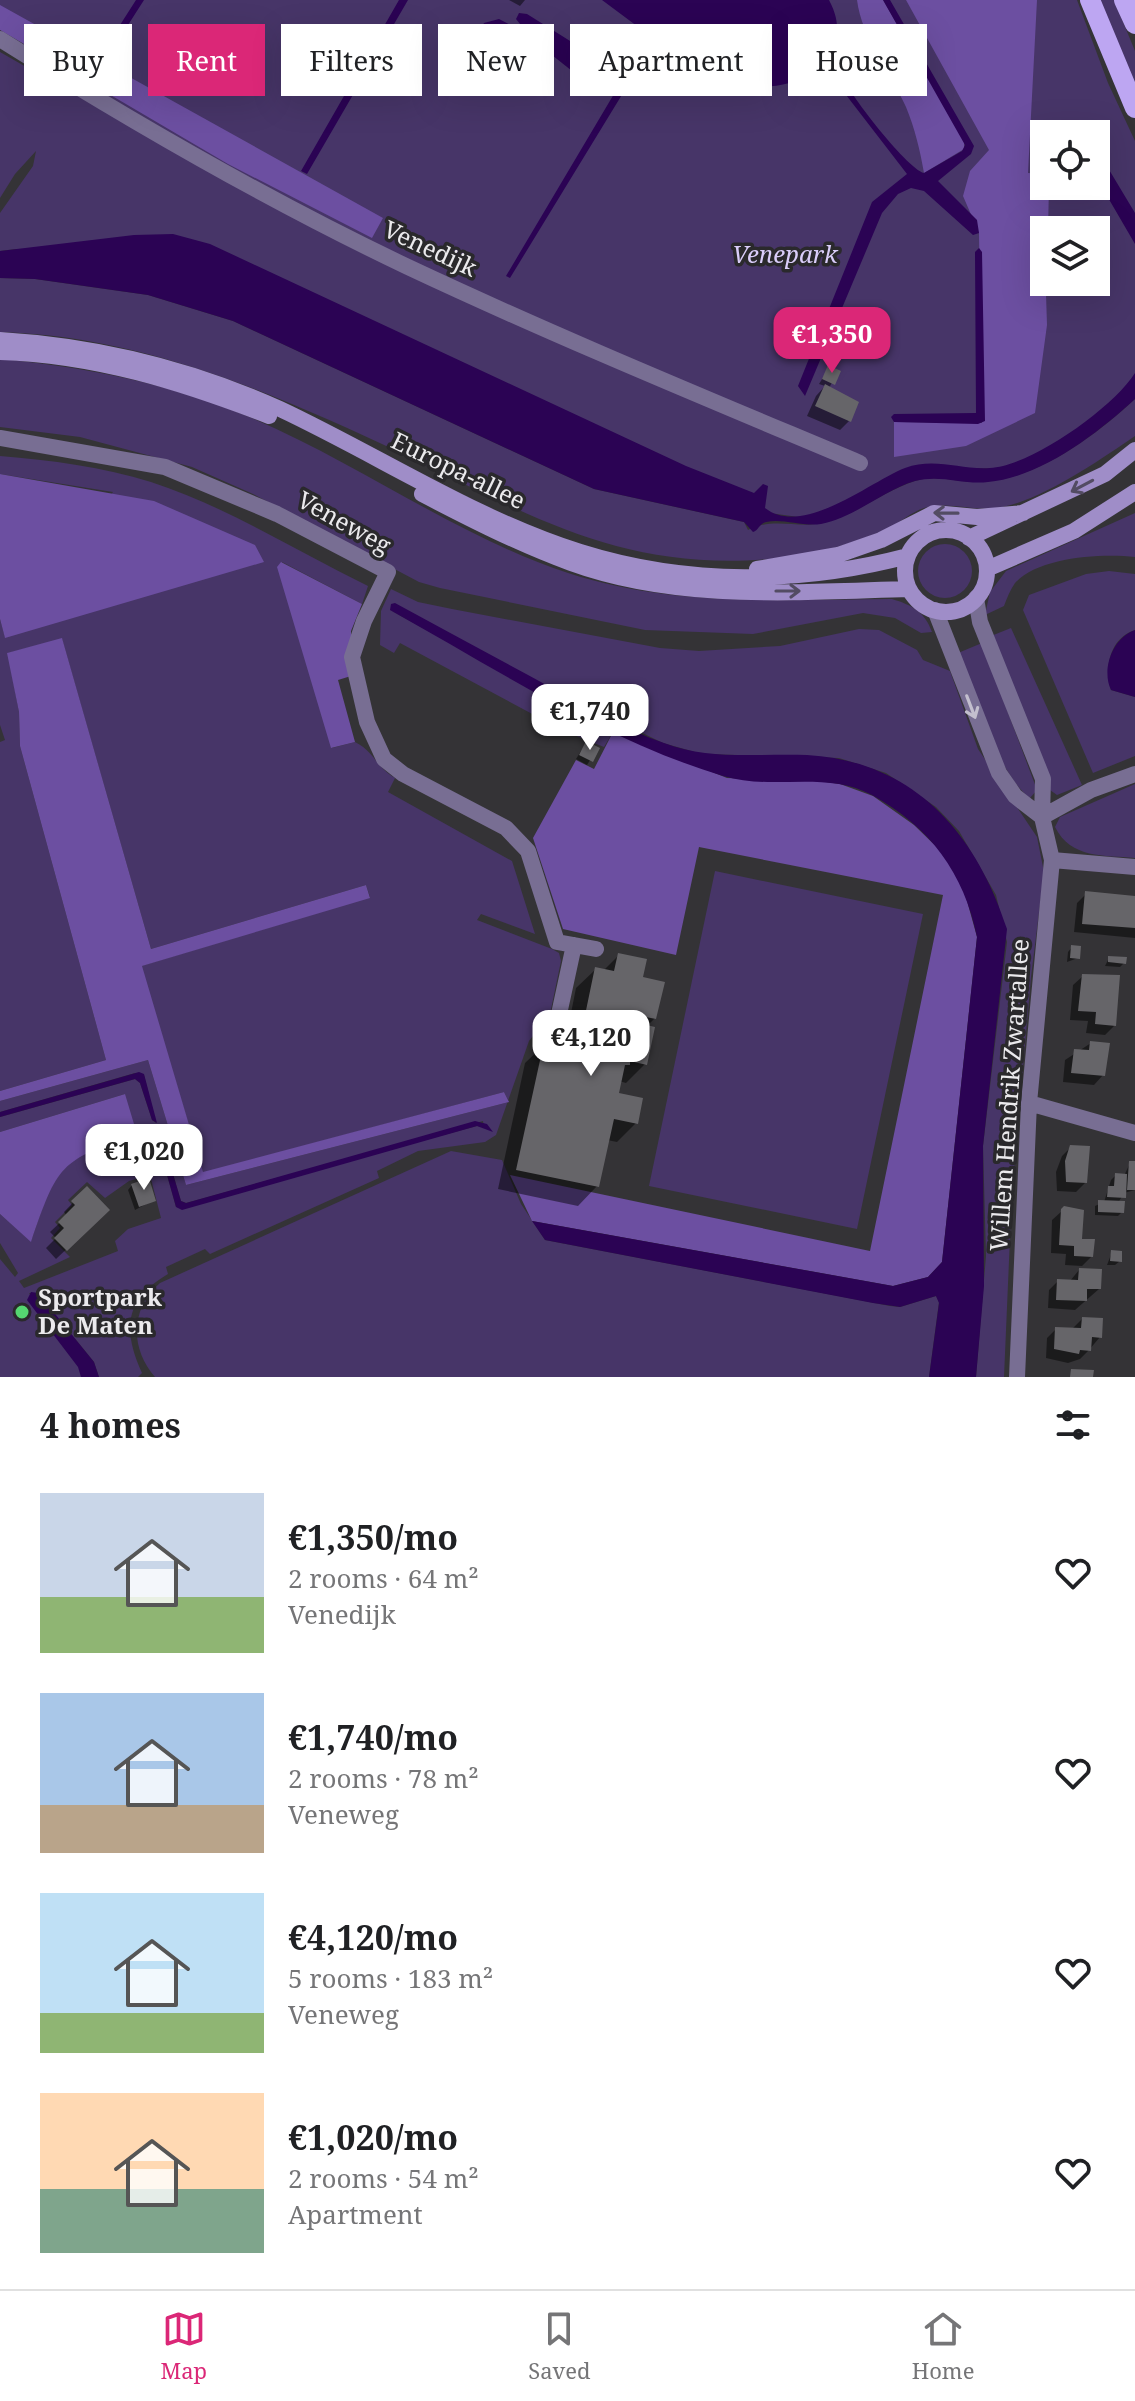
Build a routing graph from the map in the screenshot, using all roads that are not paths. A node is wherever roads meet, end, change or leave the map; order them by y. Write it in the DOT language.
graph roads {
  1 [pos="1090,0"];
  2 [pos="1124,0"];
  3 [pos="1135,24"];
  4 [pos="0,39"];
  5 [pos="1135,108"];
  6 [pos="0,340"];
  7 [pos="0,352"];
  8 [pos="0,438"];
  9 [pos="1135,450"];
  10 [pos="860,463"];
  11 [pos="1135,492"];
  12 [pos="1023,513"];
  13 [pos="969,538"];
  14 [pos="908,556"];
  15 [pos="987,569"];
  16 [pos="724,577"];
  17 [pos="909,589"];
  18 [pos="976,598"];
  19 [pos="935,610"];
  20 [pos="1135,774"];
  21 [pos="1042,817"];
  22 [pos="1052,860"];
  23 [pos="1135,867"];
  24 [pos="574,945"];
  25 [pos="596,949"];
  26 [pos="556,1028"];
  27 [pos="1029,1103"];
  28 [pos="1135,1133"];
  29 [pos="1017,1377"];
  1 -- 5 [label="main road"];
  2 -- 3 [label="main road"];
  4 -- 10 [label="street, Venedijk"];
  6 -- 16 [label="main road, Europa-allee"];
  7 -- 17 [label="main road, Europa-allee, one-way"];
  8 -- 24 [label="street, Veneweg"];
  9 -- 12 [label="main road, one-way"];
  11 -- 15 [label="main road"];
  12 -- 13 [label="main road"];
  12 -- 16 [label="main road, one-way"];
  13 -- 14 [label="main road"];
  13 -- 15 [label="main road"];
  14 -- 16 [label="main road, Europa-allee"];
  14 -- 17 [label="main road"];
  15 -- 18 [label="main road"];
  17 -- 19 [label="main road"];
  18 -- 19 [label="main road"];
  18 -- 21 [label="street, Willem Hendrik Zwartallee"];
  19 -- 21 [label="street, one-way"];
  20 -- 21 [label="street"];
  21 -- 22 [label="street, Willem Hendrik Zwartallee"];
  22 -- 23 [label="street"];
  22 -- 27 [label="street, Willem Hendrik Zwartallee"];
  24 -- 25 [label="street"];
  24 -- 26 [label="street"];
  27 -- 28 [label="street"];
  27 -- 29 [label="street, Willem Hendrik Zwartallee"];
}
